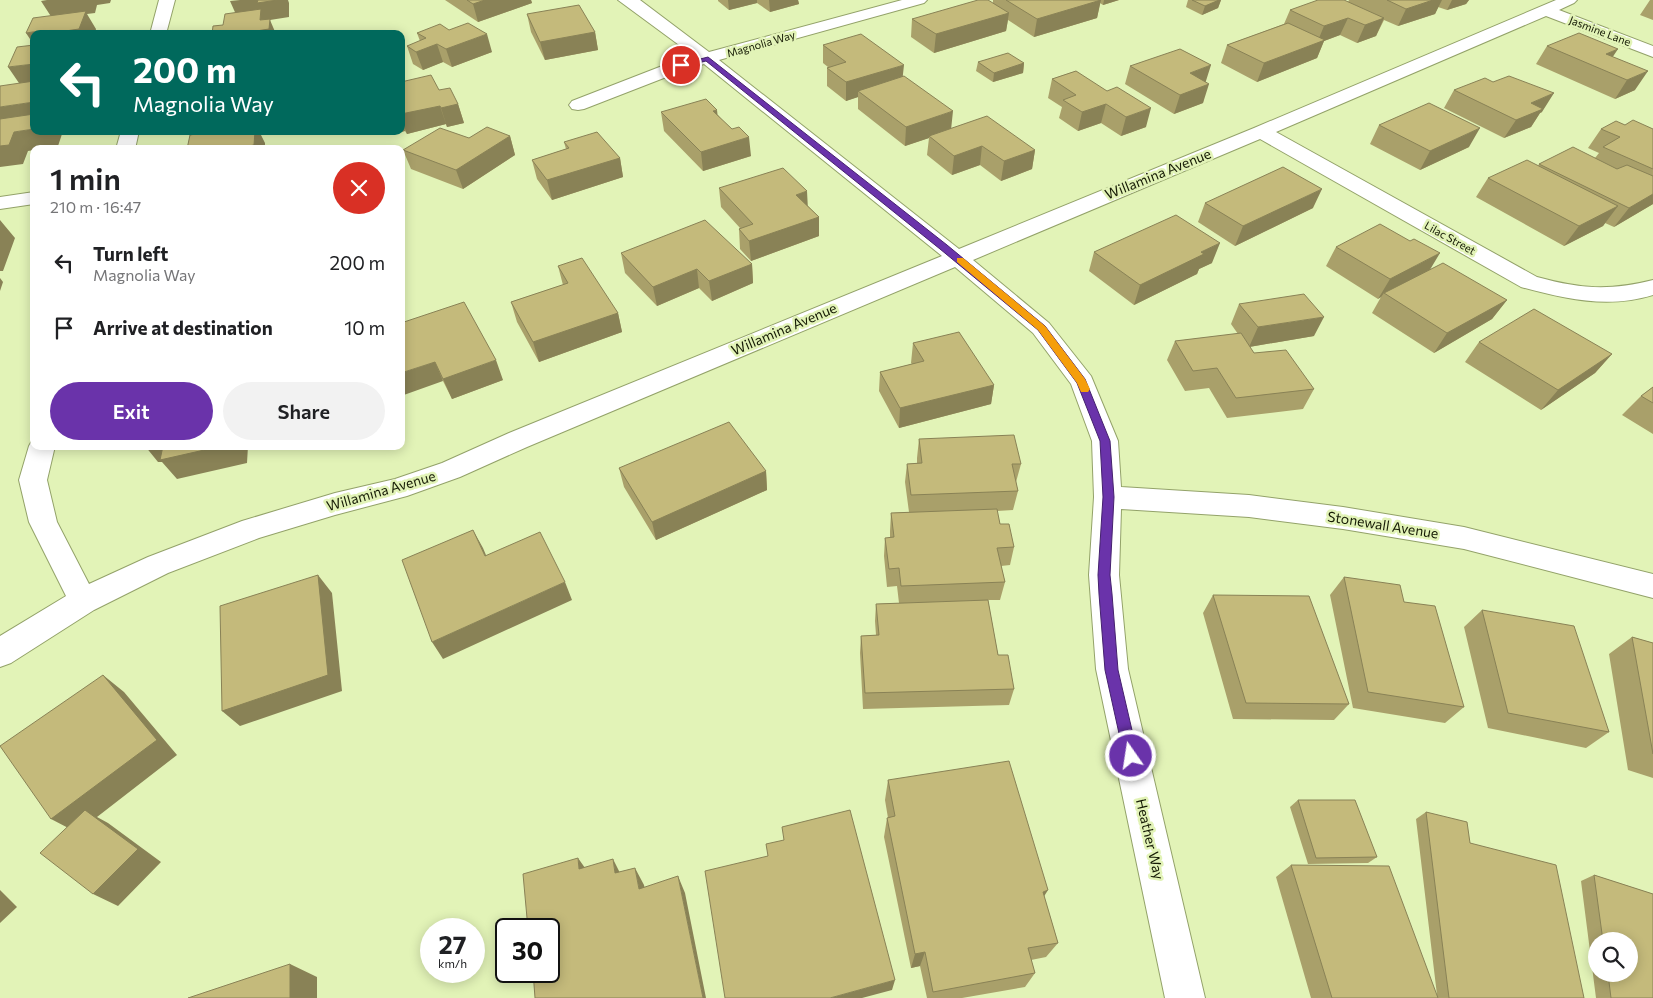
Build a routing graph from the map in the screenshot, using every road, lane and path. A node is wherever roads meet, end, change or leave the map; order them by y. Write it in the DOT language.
graph roads {
  1 [pos="167,0"];
  2 [pos="626,0"];
  3 [pos="919,0"];
  4 [pos="1570,0"];
  5 [pos="1546,10"];
  6 [pos="159,30"];
  7 [pos="1653,52"];
  8 [pos="708,59"];
  9 [pos="578,104"];
  10 [pos="1261,132"];
  11 [pos="30,199"];
  12 [pos="0,203"];
  13 [pos="956,257"];
  14 [pos="1653,287"];
  15 [pos="41,450"];
  16 [pos="1108,497"];
  17 [pos="1653,586"];
  18 [pos="83,601"];
  19 [pos="0,653"];
  20 [pos="1185,998"];
  1 -- 6 [label="street"];
  2 -- 8 [label="street, Heather Way"];
  3 -- 8 [label="street, Magnolia Way"];
  4 -- 5 [label="street, Willamina Avenue"];
  5 -- 7 [label="street, Jasmine Lane"];
  5 -- 10 [label="street, Willamina Avenue"];
  8 -- 9 [label="street, Magnolia Way"];
  8 -- 13 [label="street, Heather Way"];
  10 -- 13 [label="street, Willamina Avenue"];
  10 -- 14 [label="street, Lilac Street"];
  11 -- 12 [label="street"];
  13 -- 16 [label="street, Heather Way"];
  13 -- 18 [label="street, Willamina Avenue"];
  15 -- 18 [label="street"];
  16 -- 17 [label="street, Stonewall Avenue"];
  16 -- 20 [label="street, Heather Way"];
  18 -- 19 [label="street, Willamina Avenue"];
}
